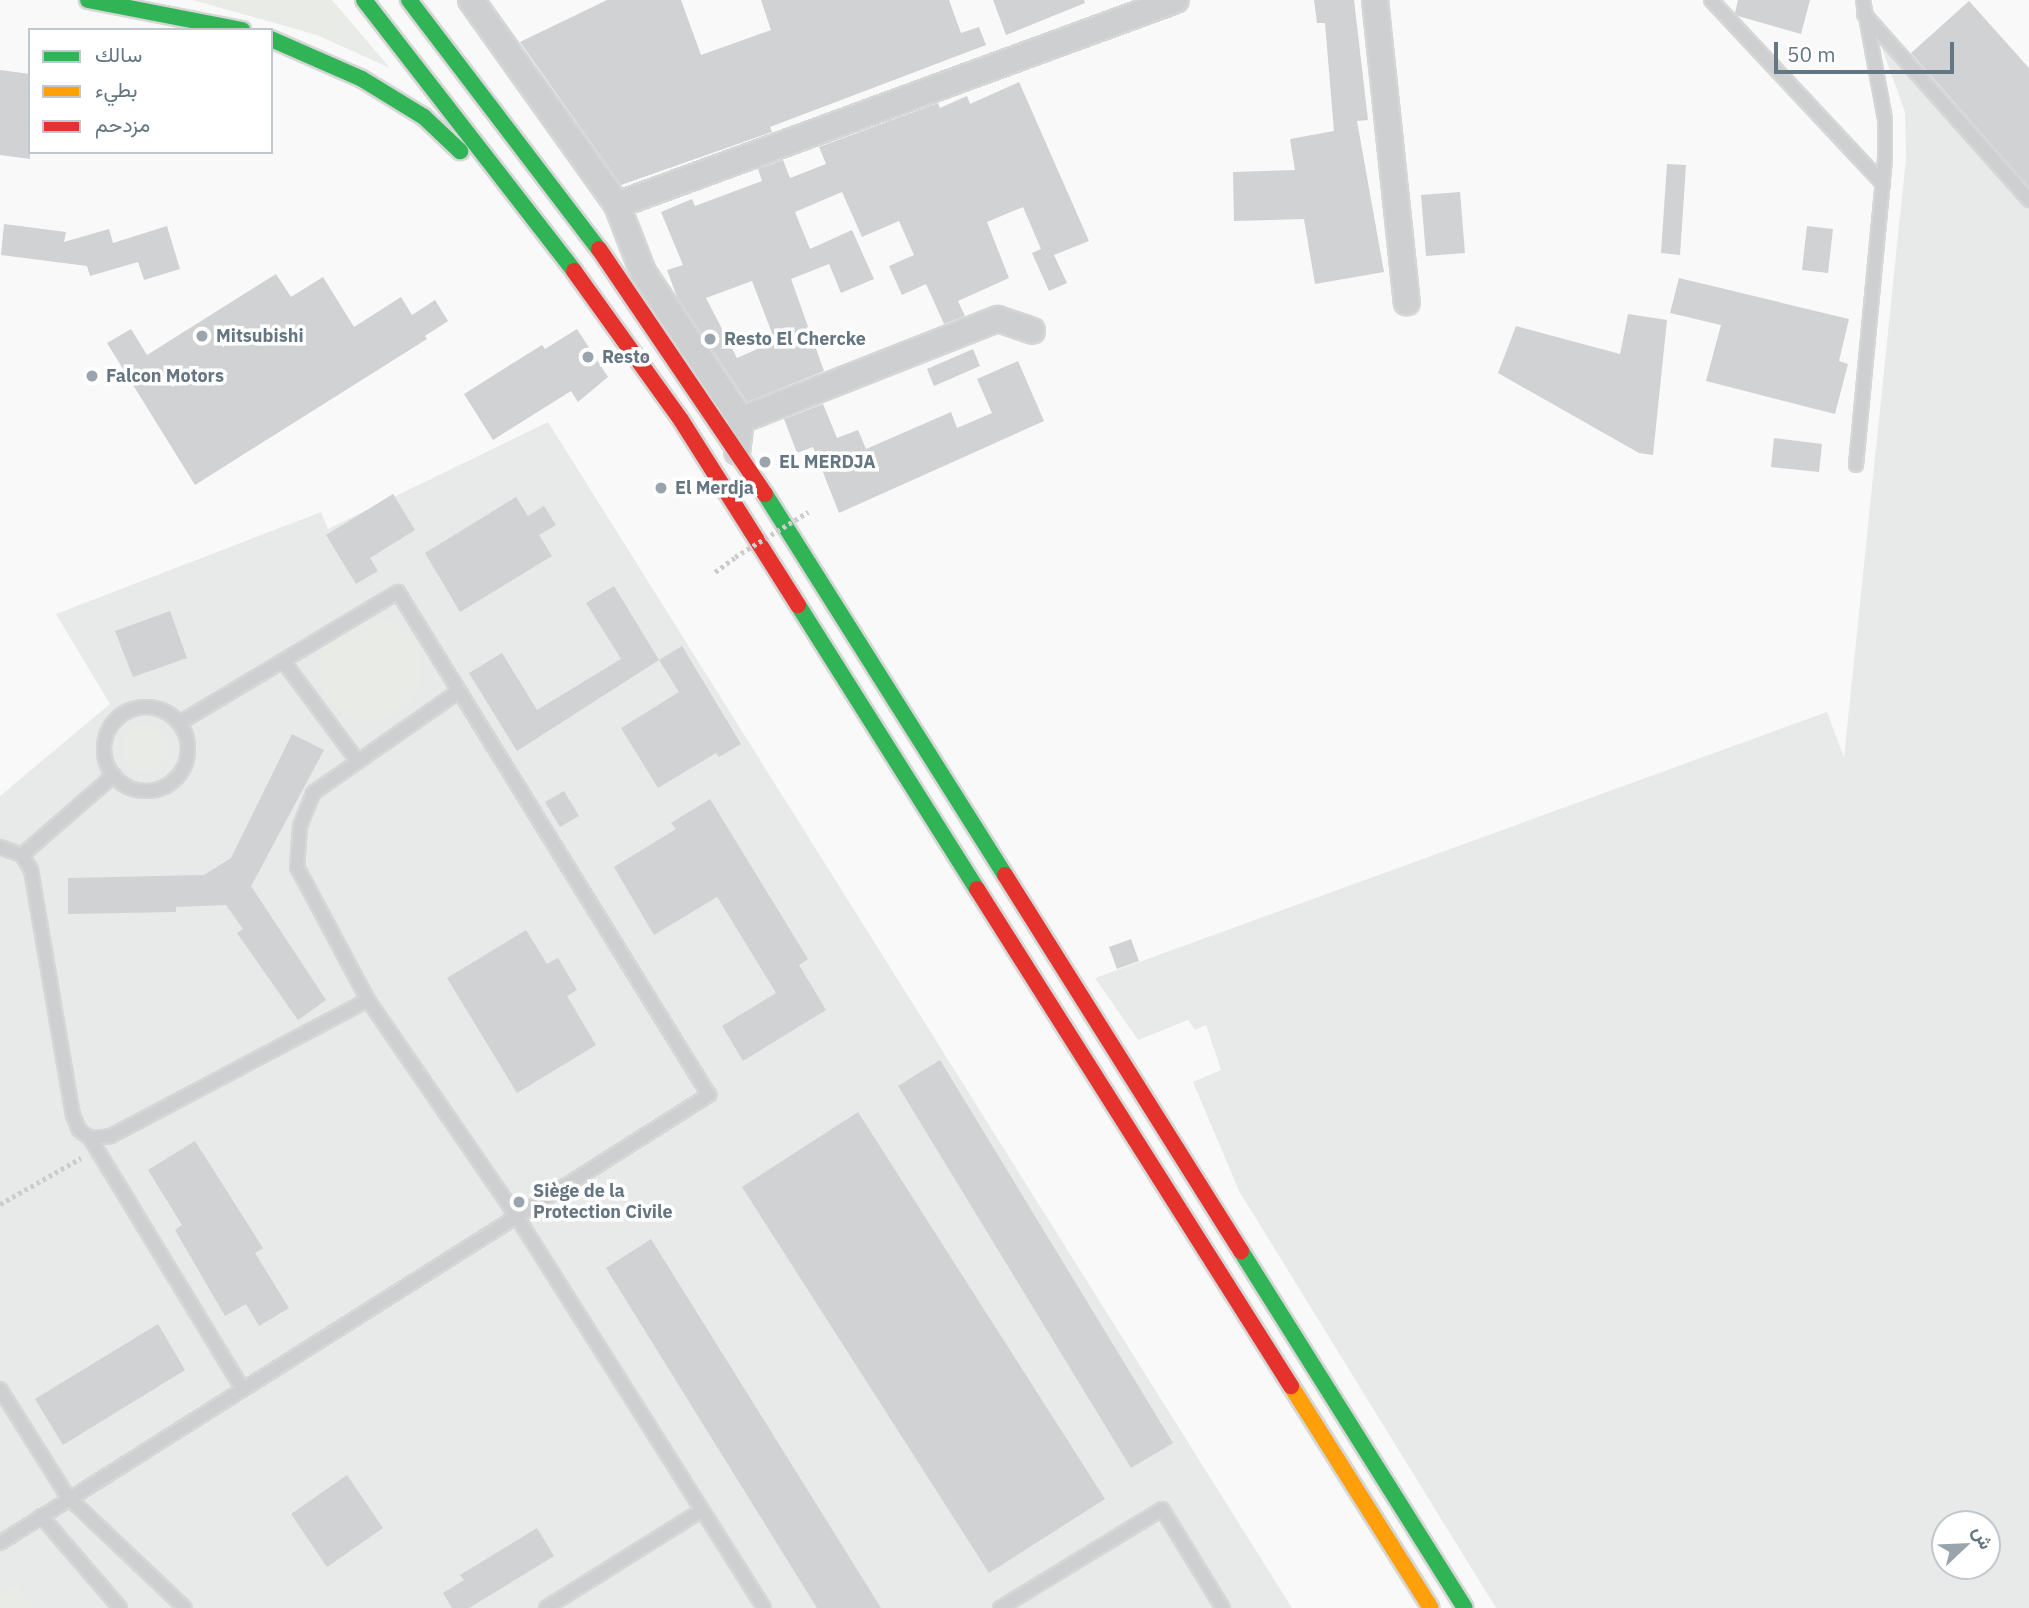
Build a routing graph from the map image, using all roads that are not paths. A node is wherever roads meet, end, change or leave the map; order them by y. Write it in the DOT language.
graph roads {
  1 [pos="88,0"];
  2 [pos="364,0"];
  3 [pos="409,0"];
  4 [pos="471,0"];
  5 [pos="1177,0"];
  6 [pos="1375,0"];
  7 [pos="1711,0"];
  8 [pos="1863,0"];
  9 [pos="1864,14"];
  10 [pos="232,28"];
  11 [pos="273,40"];
  12 [pos="1883,184"];
  13 [pos="2029,200"];
  14 [pos="617,205"];
  15 [pos="537,218"];
  16 [pos="1407,302"];
  17 [pos="1032,331"];
  18 [pos="741,420"];
  19 [pos="737,453"];
  20 [pos="1856,465"];
  21 [pos="283,661"];
  22 [pos="459,691"];
  23 [pos="179,723"];
  24 [pos="356,759"];
  25 [pos="114,775"];
  26 [pos="0,847"];
  27 [pos="22,855"];
  28 [pos="368,1000"];
  29 [pos="90,1138"];
  30 [pos="517,1217"];
  31 [pos="242,1388"];
  32 [pos="0,1389"];
  33 [pos="68,1497"];
  34 [pos="702,1510"];
  35 [pos="41,1516"];
  36 [pos="0,1543"];
  37 [pos="120,1608"];
  38 [pos="185,1608"];
  39 [pos="546,1608"];
  40 [pos="764,1608"];
  41 [pos="1000,1608"];
  42 [pos="1223,1608"];
  43 [pos="1431,1608"];
  44 [pos="1465,1608"];
  1 -- 10 [label="highway"];
  2 -- 15 [label="highway"];
  3 -- 19 [label="highway"];
  4 -- 14 [label="street"];
  5 -- 14 [label="street"];
  6 -- 16 [label="street"];
  7 -- 12 [label="lane"];
  8 -- 9 [label="lane"];
  9 -- 12 [label="lane"];
  9 -- 13 [label="lane"];
  11 -- 15 [label="highway"];
  12 -- 20 [label="lane"];
  14 -- 18 [label="street"];
  15 -- 43 [label="highway"];
  17 -- 18 [label="street"];
  18 -- 19 [label="street"];
  19 -- 44 [label="highway"];
  21 -- 22 [label="lane"];
  21 -- 23 [label="lane"];
  21 -- 24 [label="lane"];
  22 -- 24 [label="lane"];
  22 -- 30 [label="lane"];
  23 -- 25 [label="lane"];
  23 -- 25 [label="lane"];
  24 -- 28 [label="lane"];
  25 -- 27 [label="lane"];
  26 -- 27 [label="lane"];
  27 -- 29 [label="lane"];
  28 -- 29 [label="lane"];
  28 -- 30 [label="lane"];
  29 -- 31 [label="lane"];
  30 -- 31 [label="lane"];
  30 -- 34 [label="lane"];
  31 -- 33 [label="lane"];
  32 -- 33 [label="lane"];
  33 -- 35 [label="lane"];
  33 -- 38 [label="lane"];
  34 -- 39 [label="lane"];
  34 -- 40 [label="lane"];
  35 -- 36 [label="lane"];
  35 -- 37 [label="lane"];
  41 -- 42 [label="lane"];
}
